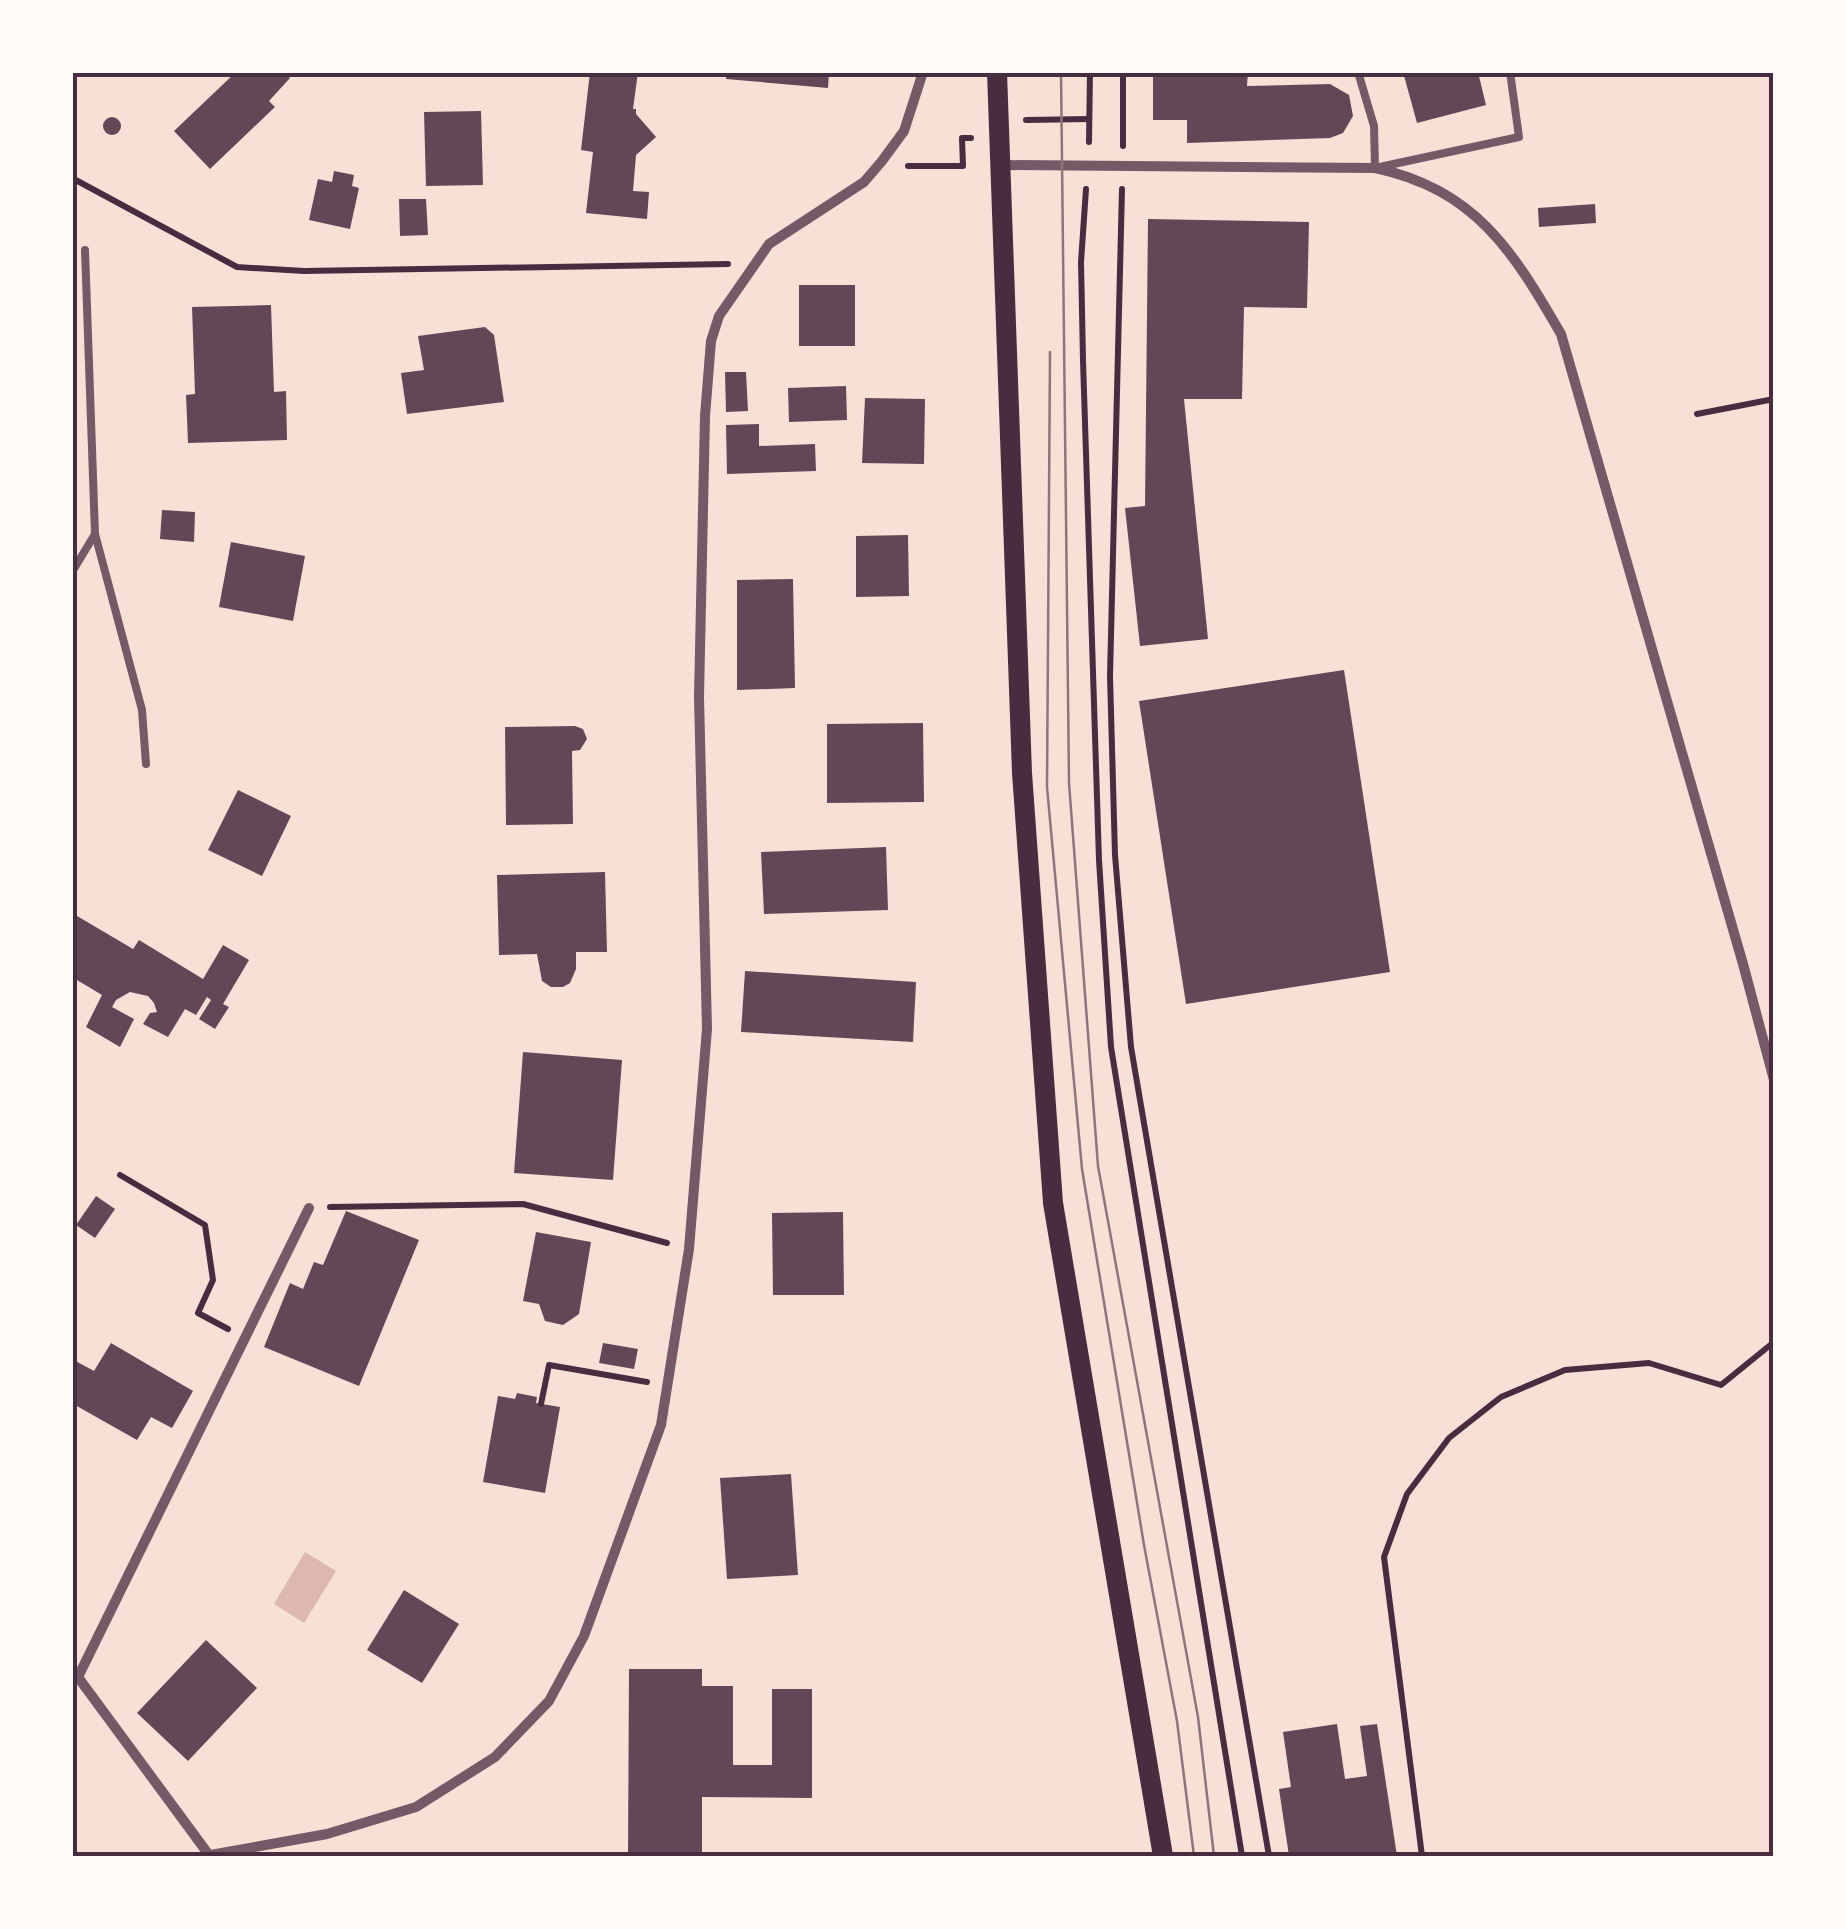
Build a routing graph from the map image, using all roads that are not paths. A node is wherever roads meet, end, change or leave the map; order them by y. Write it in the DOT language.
graph roads {
  1 [pos="922,72"];
  2 [pos="998,72"];
  3 [pos="1358,72"];
  4 [pos="1510,72"];
  5 [pos="1000,165"];
  6 [pos="1375,168"];
  7 [pos="85,250"];
  8 [pos="95,534"];
  9 [pos="72,572"];
  10 [pos="146,764"];
  11 [pos="1774,1080"];
  12 [pos="309,1208"];
  13 [pos="76,1672"];
  14 [pos="207,1856"];
  15 [pos="1163,1856"];
  1 -- 14 [label="street"];
  2 -- 5 [label="main road"];
  3 -- 6 [label="lane"];
  4 -- 6 [label="lane"];
  5 -- 6 [label="street"];
  5 -- 15 [label="main road"];
  6 -- 11 [label="street"];
  7 -- 8 [label="lane"];
  8 -- 9 [label="lane"];
  8 -- 10 [label="lane"];
  12 -- 13 [label="street"];
  13 -- 14 [label="street"];
}
